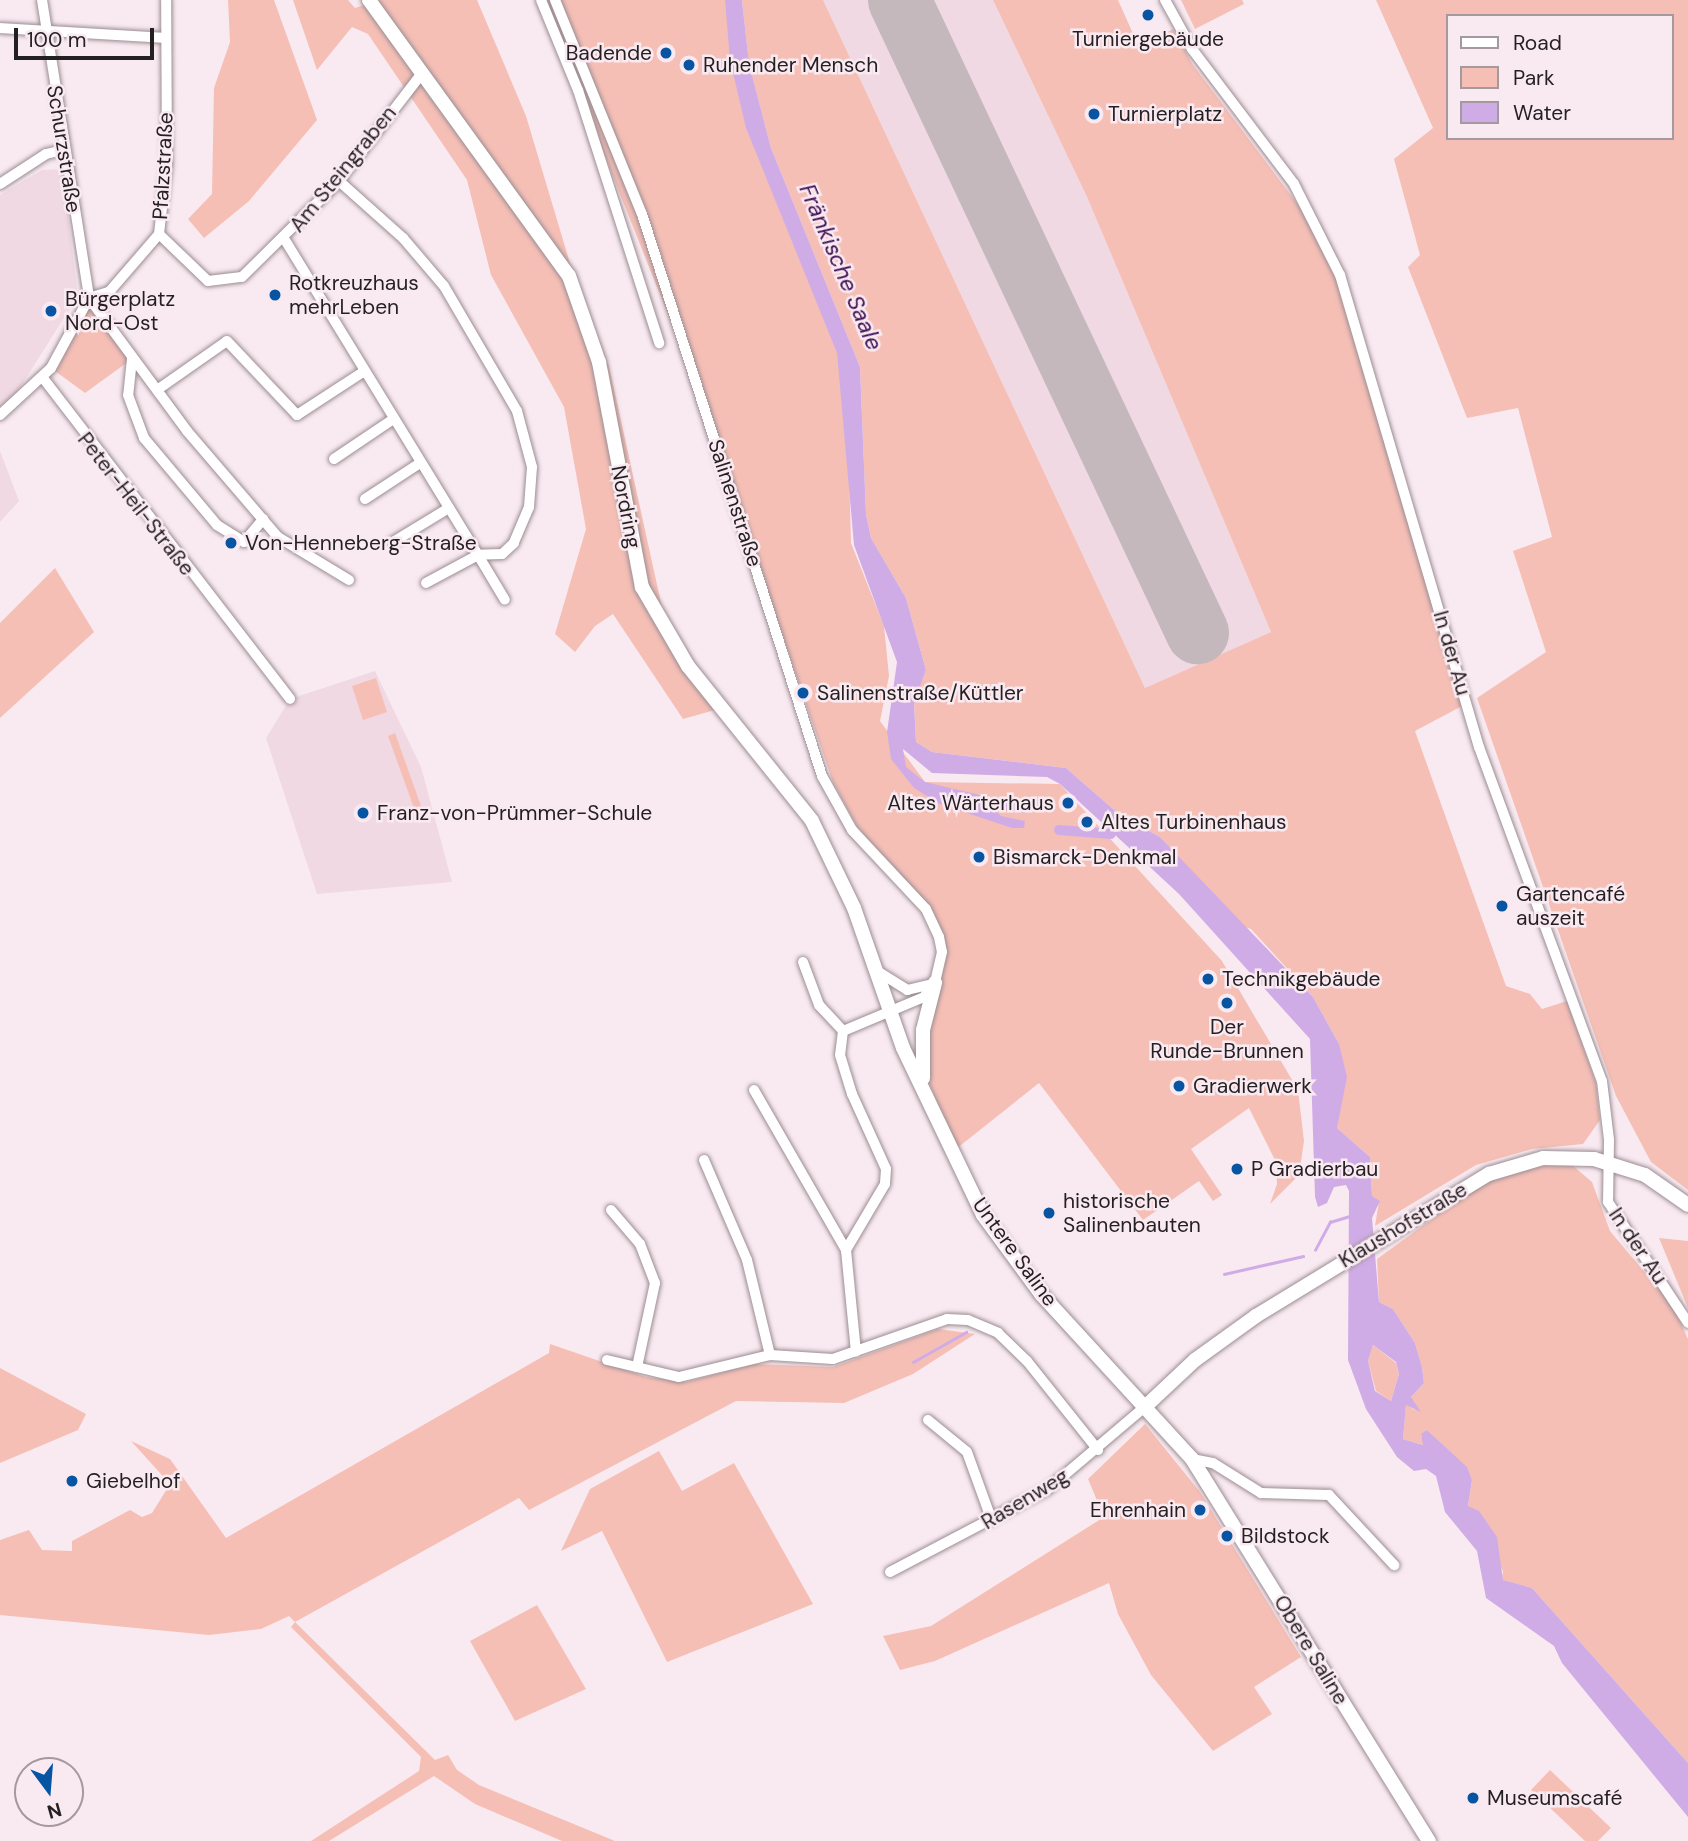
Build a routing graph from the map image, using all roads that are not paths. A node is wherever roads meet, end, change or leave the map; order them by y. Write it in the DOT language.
graph roads {
  1 [pos="43,0"];
  2 [pos="166,0"];
  3 [pos="369,0"];
  4 [pos="541,0"];
  5 [pos="555,0"];
  6 [pos="1165,0"];
  7 [pos="0,28"];
  8 [pos="47,29"];
  9 [pos="166,38"];
  10 [pos="423,72"];
  11 [pos="64,150"];
  12 [pos="339,181"];
  13 [pos="0,184"];
  14 [pos="159,234"];
  15 [pos="285,240"];
  16 [pos="89,298"];
  17 [pos="659,343"];
  18 [pos="132,359"];
  19 [pos="363,372"];
  20 [pos="43,378"];
  21 [pos="157,390"];
  22 [pos="0,415"];
  23 [pos="392,419"];
  24 [pos="334,459"];
  25 [pos="420,463"];
  26 [pos="365,499"];
  27 [pos="447,509"];
  28 [pos="263,519"];
  29 [pos="393,542"];
  30 [pos="478,555"];
  31 [pos="349,580"];
  32 [pos="426,583"];
  33 [pos="505,600"];
  34 [pos="290,699"];
  35 [pos="803,962"];
  36 [pos="877,971"];
  37 [pos="935,983"];
  38 [pos="891,1012"];
  39 [pos="843,1031"];
  40 [pos="924,1087"];
  41 [pos="754,1090"];
  42 [pos="704,1160"];
  43 [pos="1609,1162"];
  44 [pos="1688,1205"];
  45 [pos="611,1210"];
  46 [pos="846,1250"];
  47 [pos="1688,1322"];
  48 [pos="856,1352"];
  49 [pos="770,1355"];
  50 [pos="607,1360"];
  51 [pos="637,1367"];
  52 [pos="1147,1405"];
  53 [pos="928,1420"];
  54 [pos="1098,1450"];
  55 [pos="1192,1459"];
  56 [pos="992,1521"];
  57 [pos="1394,1564"];
  58 [pos="890,1572"];
  59 [pos="1429,1841"];
  1 -- 8 [label="street, Schurzstraße"];
  2 -- 9 [label="street, Pfalzstraße"];
  3 -- 10 [label="main road, Nordring"];
  4 -- 17 [label="street"];
  5 -- 37 [label="street, Salinenstraße"];
  6 -- 43 [label="street, In der Au"];
  7 -- 8 [label="street"];
  8 -- 9 [label="street"];
  8 -- 11 [label="street, Schurzstraße"];
  9 -- 14 [label="street, Pfalzstraße"];
  10 -- 12 [label="street, Am Steingraben"];
  10 -- 36 [label="main road, Nordring"];
  11 -- 13 [label="street"];
  11 -- 16 [label="street, Schurzstraße"];
  12 -- 15 [label="street, Am Steingraben"];
  12 -- 30 [label="street"];
  14 -- 15 [label="street, Am Steingraben"];
  14 -- 16 [label="street, Pfalzstraße"];
  15 -- 19 [label="street"];
  16 -- 18 [label="street"];
  16 -- 20 [label="street"];
  18 -- 21 [label="street"];
  18 -- 28 [label="street"];
  19 -- 21 [label="street"];
  19 -- 23 [label="street"];
  20 -- 22 [label="street"];
  20 -- 34 [label="street, Peter-Heil-Straße"];
  21 -- 28 [label="street"];
  23 -- 24 [label="street"];
  23 -- 25 [label="street"];
  25 -- 26 [label="street"];
  25 -- 27 [label="street"];
  27 -- 29 [label="street"];
  27 -- 30 [label="street"];
  28 -- 31 [label="street"];
  30 -- 32 [label="street"];
  30 -- 33 [label="street"];
  35 -- 39 [label="street"];
  36 -- 37 [label="street"];
  36 -- 38 [label="main road, Nordring"];
  37 -- 38 [label="street"];
  37 -- 40 [label="main road"];
  38 -- 39 [label="street"];
  38 -- 40 [label="main road, Untere Saline"];
  39 -- 46 [label="street"];
  40 -- 52 [label="main road, Untere Saline"];
  41 -- 46 [label="street"];
  42 -- 49 [label="street"];
  43 -- 44 [label="main road, Klaushofstraße"];
  43 -- 47 [label="street, In der Au"];
  43 -- 52 [label="main road, Klaushofstraße"];
  45 -- 51 [label="street"];
  46 -- 48 [label="street"];
  48 -- 49 [label="street"];
  48 -- 54 [label="street"];
  49 -- 51 [label="street"];
  50 -- 51 [label="street"];
  52 -- 54 [label="street, Rasenweg"];
  52 -- 55 [label="main road, Untere Saline"];
  53 -- 56 [label="street"];
  54 -- 56 [label="street, Rasenweg"];
  55 -- 57 [label="street"];
  55 -- 59 [label="main road, Obere Saline"];
  56 -- 58 [label="street, Rasenweg"];
}
